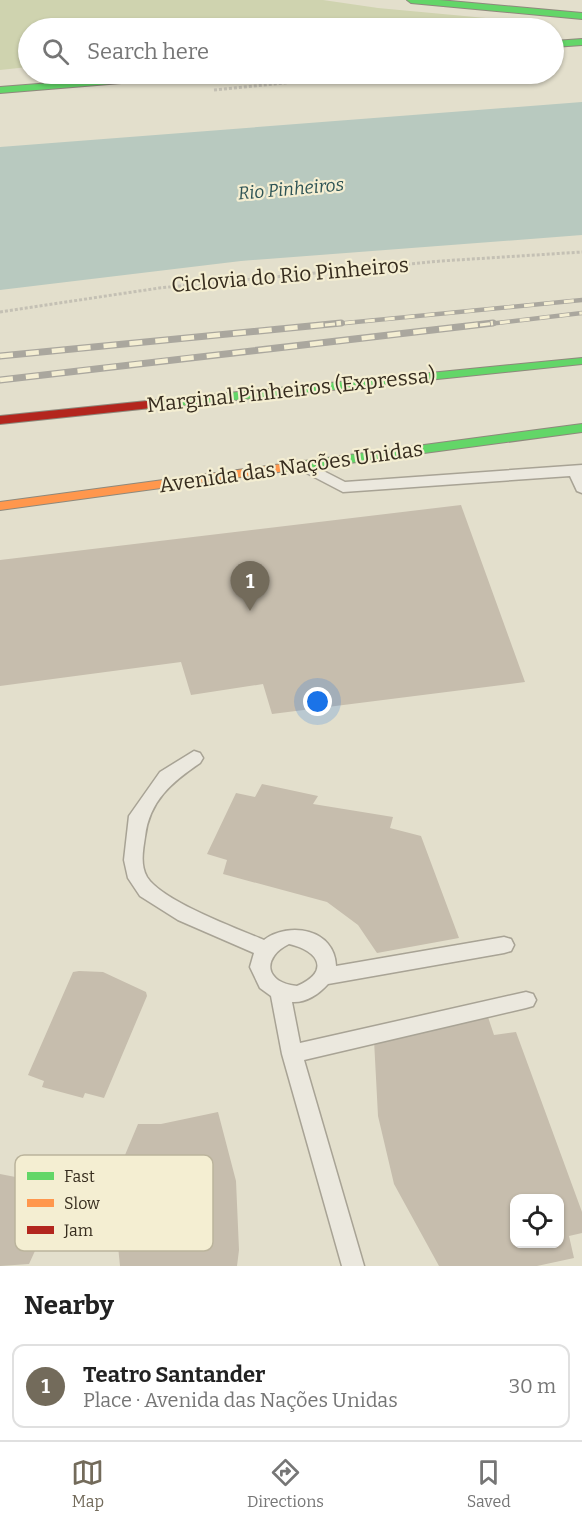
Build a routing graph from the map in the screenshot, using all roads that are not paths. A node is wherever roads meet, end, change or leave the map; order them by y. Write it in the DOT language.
graph roads {
  1 [pos="411,0"];
  2 [pos="582,16"];
  3 [pos="582,42"];
  4 [pos="564,43"];
  5 [pos="73,84"];
  6 [pos="0,90"];
  7 [pos="582,361"];
  8 [pos="148,405"];
  9 [pos="0,420"];
  10 [pos="582,428"];
  11 [pos="58,429"];
  12 [pos="304,466"];
  13 [pos="579,470"];
  14 [pos="582,488"];
  15 [pos="0,506"];
  16 [pos="194,758"];
  17 [pos="504,945"];
  18 [pos="265,949"];
  19 [pos="325,976"];
  20 [pos="280,993"];
  21 [pos="526,1000"];
  22 [pos="292,1054"];
  23 [pos="353,1266"];
  1 -- 2 [label="highway"];
  3 -- 4 [label="highway"];
  5 -- 6 [label="highway"];
  7 -- 8 [label="highway, Marginal Pinheiros (Expressa)"];
  8 -- 9 [label="highway, Marginal Pinheiros (Expressa)"];
  8 -- 11 [label="highway"];
  10 -- 12 [label="highway, Avenida das Nações Unidas"];
  12 -- 13 [label="lane"];
  12 -- 15 [label="highway, Avenida das Nações Unidas"];
  13 -- 14 [label="lane"];
  16 -- 18 [label="lane"];
  17 -- 19 [label="lane"];
  18 -- 19 [label="lane"];
  18 -- 20 [label="lane"];
  19 -- 20 [label="lane"];
  20 -- 22 [label="lane"];
  21 -- 22 [label="lane"];
  22 -- 23 [label="lane"];
}
